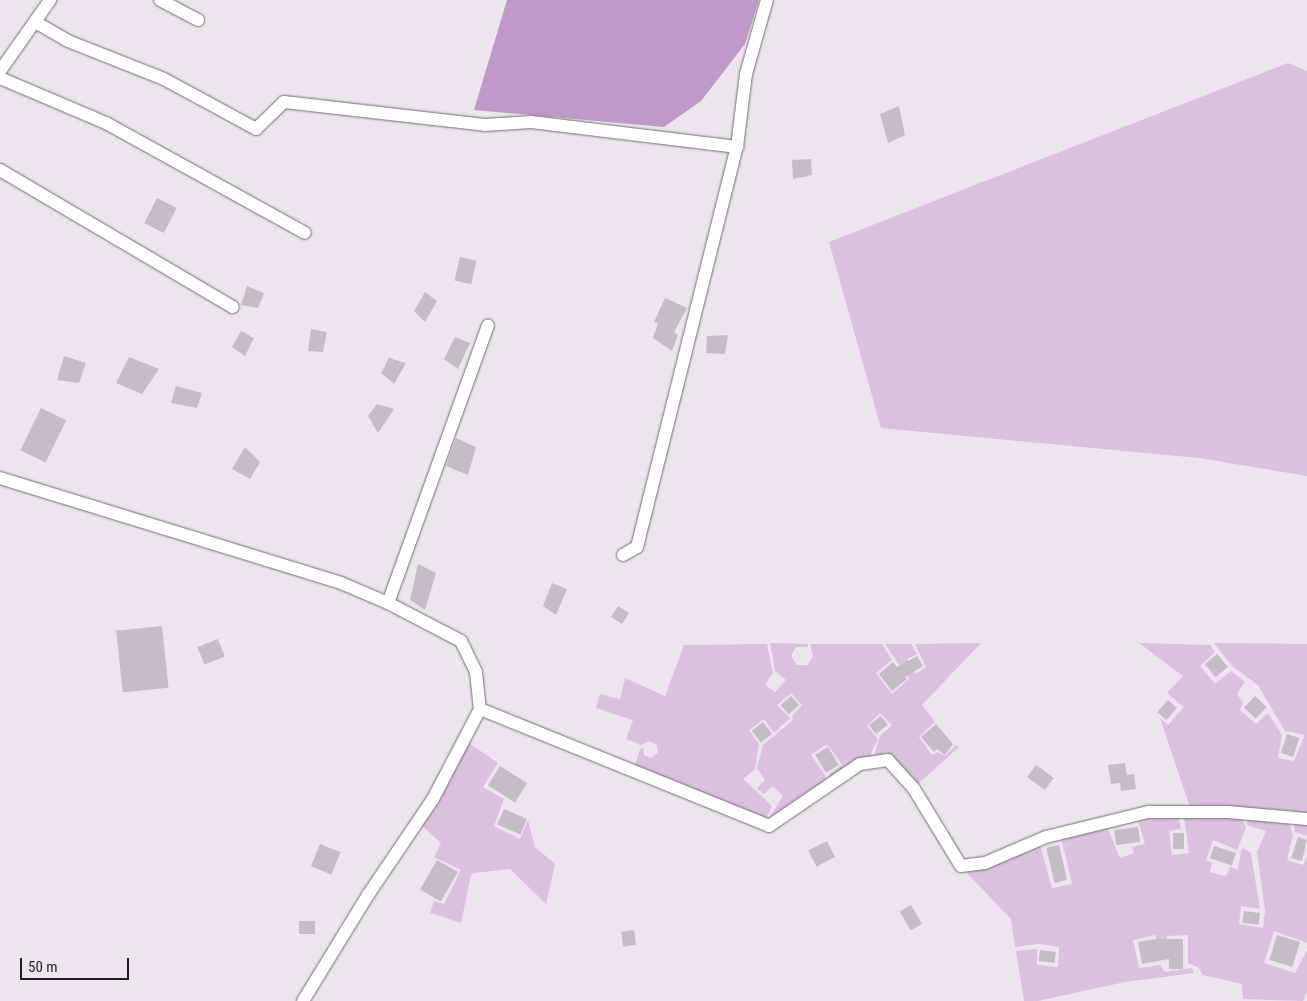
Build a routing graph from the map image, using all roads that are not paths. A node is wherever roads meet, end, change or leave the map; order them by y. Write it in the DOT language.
graph roads {
  1 [pos="50,0"];
  2 [pos="160,0"];
  3 [pos="767,0"];
  4 [pos="198,20"];
  5 [pos="37,23"];
  6 [pos="0,71"];
  7 [pos="0,78"];
  8 [pos="737,147"];
  9 [pos="0,170"];
  10 [pos="304,233"];
  11 [pos="232,307"];
  12 [pos="488,325"];
  13 [pos="0,478"];
  14 [pos="622,555"];
  15 [pos="388,603"];
  16 [pos="480,709"];
  17 [pos="1307,820"];
  18 [pos="303,1001"];
  1 -- 5 [label="street"];
  2 -- 4 [label="street"];
  3 -- 8 [label="street"];
  5 -- 6 [label="street"];
  5 -- 8 [label="street"];
  7 -- 10 [label="street"];
  8 -- 14 [label="street"];
  9 -- 11 [label="street"];
  12 -- 15 [label="street"];
  13 -- 15 [label="street"];
  15 -- 16 [label="street"];
  16 -- 17 [label="street"];
  16 -- 18 [label="street"];
}
